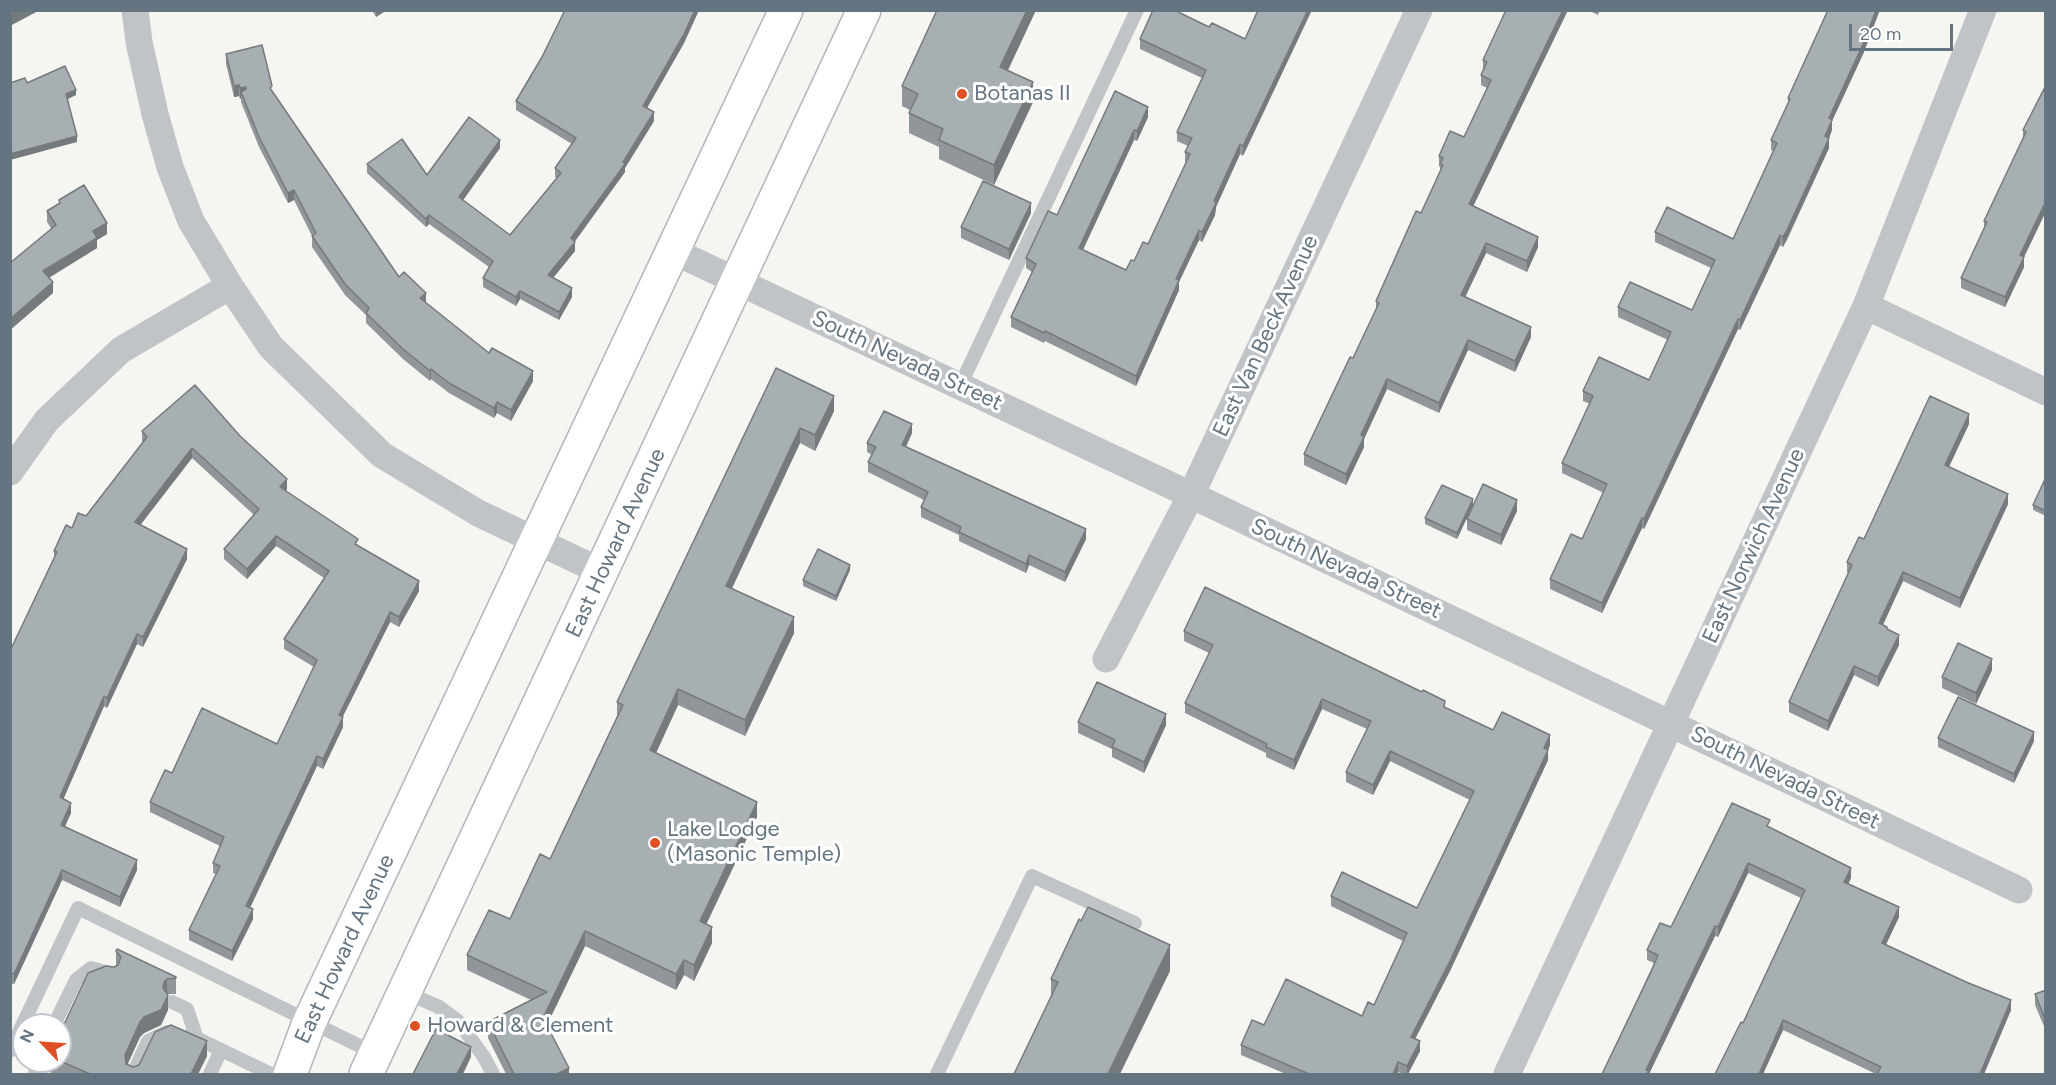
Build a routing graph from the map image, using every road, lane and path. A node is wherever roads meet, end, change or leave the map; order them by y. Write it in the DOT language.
graph roads {
  1 [pos="135,10"];
  2 [pos="786,10"];
  3 [pos="864,10"];
  4 [pos="1137,10"];
  5 [pos="1419,10"];
  6 [pos="1983,10"];
  7 [pos="673,251"];
  8 [pos="738,280"];
  9 [pos="230,286"];
  10 [pos="1866,306"];
  11 [pos="960,386"];
  12 [pos="2046,392"];
  13 [pos="10,472"];
  14 [pos="1191,495"];
  15 [pos="536,541"];
  16 [pos="602,572"];
  17 [pos="1106,659"];
  18 [pos="1671,723"];
  19 [pos="2019,890"];
  20 [pos="1135,923"];
  21 [pos="112,974"];
  22 [pos="405,992"];
  23 [pos="172,1002"];
  24 [pos="60,1013"];
  25 [pos="309,1023"];
  26 [pos="197,1039"];
  27 [pos="221,1050"];
  28 [pos="10,1052"];
  29 [pos="371,1064"];
  30 [pos="133,1074"];
  31 [pos="210,1074"];
  32 [pos="271,1074"];
  33 [pos="290,1074"];
  34 [pos="493,1074"];
  35 [pos="937,1074"];
  36 [pos="1507,1074"];
  1 -- 9 [label="street"];
  2 -- 7 [label="main road, East Howard Avenue"];
  3 -- 8 [label="main road, East Howard Avenue"];
  4 -- 11 [label="lane"];
  5 -- 14 [label="street, East Van Beck Avenue"];
  6 -- 10 [label="street, East Norwich Avenue"];
  7 -- 8 [label="street, South Nevada Street"];
  7 -- 15 [label="main road, East Howard Avenue"];
  8 -- 11 [label="street, South Nevada Street"];
  8 -- 16 [label="main road, East Howard Avenue"];
  9 -- 13 [label="street"];
  9 -- 15 [label="street"];
  10 -- 12 [label="street"];
  10 -- 18 [label="street, East Norwich Avenue"];
  11 -- 14 [label="street, South Nevada Street"];
  14 -- 17 [label="street, East Van Beck Avenue"];
  14 -- 18 [label="street, South Nevada Street"];
  15 -- 16 [label="street"];
  15 -- 25 [label="main road, East Howard Avenue"];
  16 -- 22 [label="main road, East Howard Avenue"];
  18 -- 19 [label="street, South Nevada Street"];
  18 -- 36 [label="street, East Norwich Avenue"];
  20 -- 35 [label="lane"];
  21 -- 24 [label="lane"];
  22 -- 29 [label="main road, East Howard Avenue"];
  22 -- 34 [label="lane"];
  23 -- 26 [label="lane"];
  25 -- 28 [label="lane"];
  25 -- 29 [label="lane"];
  25 -- 33 [label="main road, East Howard Avenue"];
  26 -- 27 [label="lane"];
  26 -- 30 [label="lane"];
  27 -- 31 [label="lane"];
  27 -- 32 [label="lane"];
}
